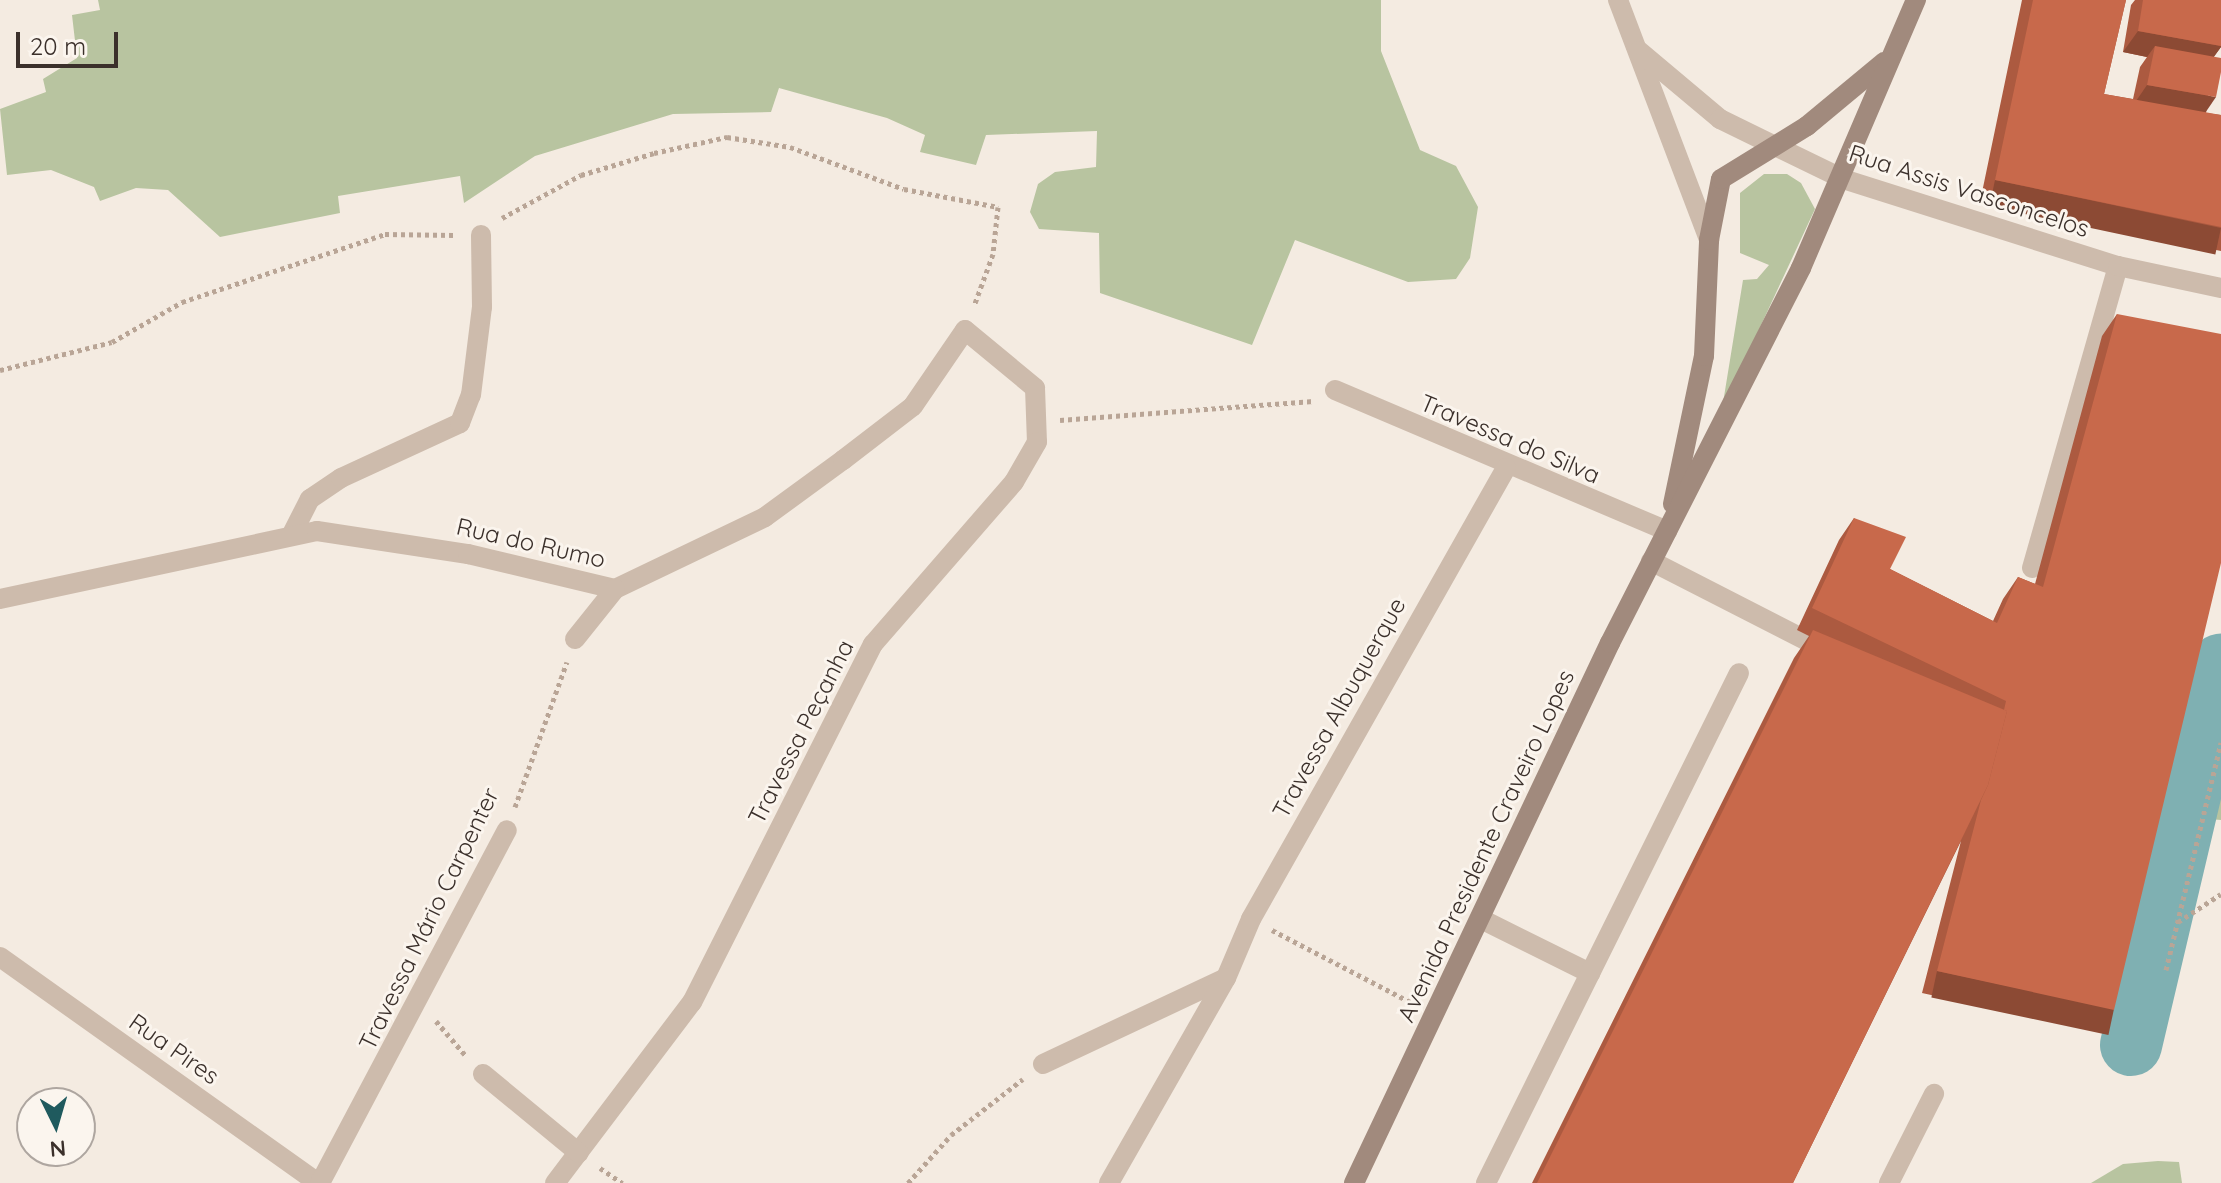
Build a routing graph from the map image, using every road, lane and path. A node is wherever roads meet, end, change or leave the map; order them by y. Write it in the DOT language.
graph roads {
  1 [pos="1618,0"];
  2 [pos="1916,0"];
  3 [pos="1639,51"];
  4 [pos="1888,59"];
  5 [pos="1773,143"];
  6 [pos="1843,179"];
  7 [pos="481,235"];
  8 [pos="1709,240"];
  9 [pos="2118,266"];
  10 [pos="2221,288"];
  11 [pos="965,330"];
  12 [pos="0,370"];
  13 [pos="1335,390"];
  14 [pos="1041,421"];
  15 [pos="1506,468"];
  16 [pos="1667,531"];
  17 [pos="293,532"];
  18 [pos="1651,561"];
  19 [pos="2032,568"];
  20 [pos="615,589"];
  21 [pos="0,599"];
  22 [pos="575,639"];
  23 [pos="1847,661"];
  24 [pos="1739,673"];
  25 [pos="2221,743"];
  26 [pos="507,830"];
  27 [pos="2221,894"];
  28 [pos="1251,919"];
  29 [pos="1481,919"];
  30 [pos="2178,922"];
  31 [pos="0,957"];
  32 [pos="2166,970"];
  33 [pos="1590,973"];
  34 [pos="1226,978"];
  35 [pos="420,1004"];
  36 [pos="1434,1015"];
  37 [pos="1043,1064"];
  38 [pos="483,1074"];
  39 [pos="1934,1094"];
  40 [pos="579,1153"];
  41 [pos="319,1183"];
  42 [pos="555,1183"];
  43 [pos="908,1183"];
  44 [pos="1109,1183"];
  45 [pos="1354,1183"];
  46 [pos="1486,1183"];
  47 [pos="1889,1183"];
  1 -- 3 [label="street, Avenida Presidente Craveiro Lopes"];
  2 -- 4 [label="main road, Avenida Presidente Craveiro Lopes"];
  3 -- 5 [label="street, Rua Assis Vasconcelos"];
  3 -- 8 [label="street, Avenida Presidente Craveiro Lopes"];
  4 -- 5 [label="main road, Avenida Presidente Craveiro Lopes"];
  4 -- 6 [label="main road, Avenida Presidente Craveiro Lopes"];
  5 -- 6 [label="street, Rua Assis Vasconcelos"];
  5 -- 8 [label="main road, Avenida Presidente Craveiro Lopes"];
  6 -- 9 [label="street, Rua Assis Vasconcelos"];
  6 -- 16 [label="main road, Avenida Presidente Craveiro Lopes"];
  7 -- 11 [label="path"];
  7 -- 12 [label="path"];
  7 -- 17 [label="street"];
  8 -- 16 [label="main road, Avenida Presidente Craveiro Lopes"];
  9 -- 10 [label="street, Rua Assis Vasconcelos"];
  9 -- 19 [label="street"];
  11 -- 14 [label="street"];
  11 -- 20 [label="street, Rua do Rumo"];
  13 -- 14 [label="path"];
  13 -- 15 [label="street, Travessa do Silva"];
  14 -- 40 [label="street, Travessa Peçanha"];
  15 -- 16 [label="street, Travessa do Silva"];
  15 -- 28 [label="street, Travessa Albuquerque"];
  16 -- 18 [label="main road, Avenida Presidente Craveiro Lopes"];
  17 -- 20 [label="street, Rua do Rumo"];
  17 -- 21 [label="street, Rua do Rumo"];
  18 -- 23 [label="street"];
  18 -- 29 [label="main road, Avenida Presidente Craveiro Lopes"];
  20 -- 22 [label="street"];
  22 -- 26 [label="path, Travessa Mário Carpenter"];
  24 -- 33 [label="street"];
  25 -- 30 [label="path"];
  26 -- 35 [label="street, Travessa Mário Carpenter"];
  27 -- 30 [label="path"];
  28 -- 34 [label="street, Travessa Albuquerque"];
  28 -- 36 [label="path"];
  29 -- 33 [label="street"];
  29 -- 36 [label="main road, Avenida Presidente Craveiro Lopes"];
  30 -- 32 [label="path"];
  31 -- 41 [label="street, Rua Pires"];
  33 -- 46 [label="street"];
  34 -- 37 [label="street"];
  34 -- 44 [label="street, Travessa Albuquerque"];
  35 -- 38 [label="path"];
  35 -- 41 [label="street, Travessa Mário Carpenter"];
  36 -- 45 [label="main road, Avenida Presidente Craveiro Lopes"];
  37 -- 43 [label="path"];
  38 -- 40 [label="street"];
  39 -- 47 [label="street"];
  40 -- 42 [label="street, Travessa Peçanha"];
}
